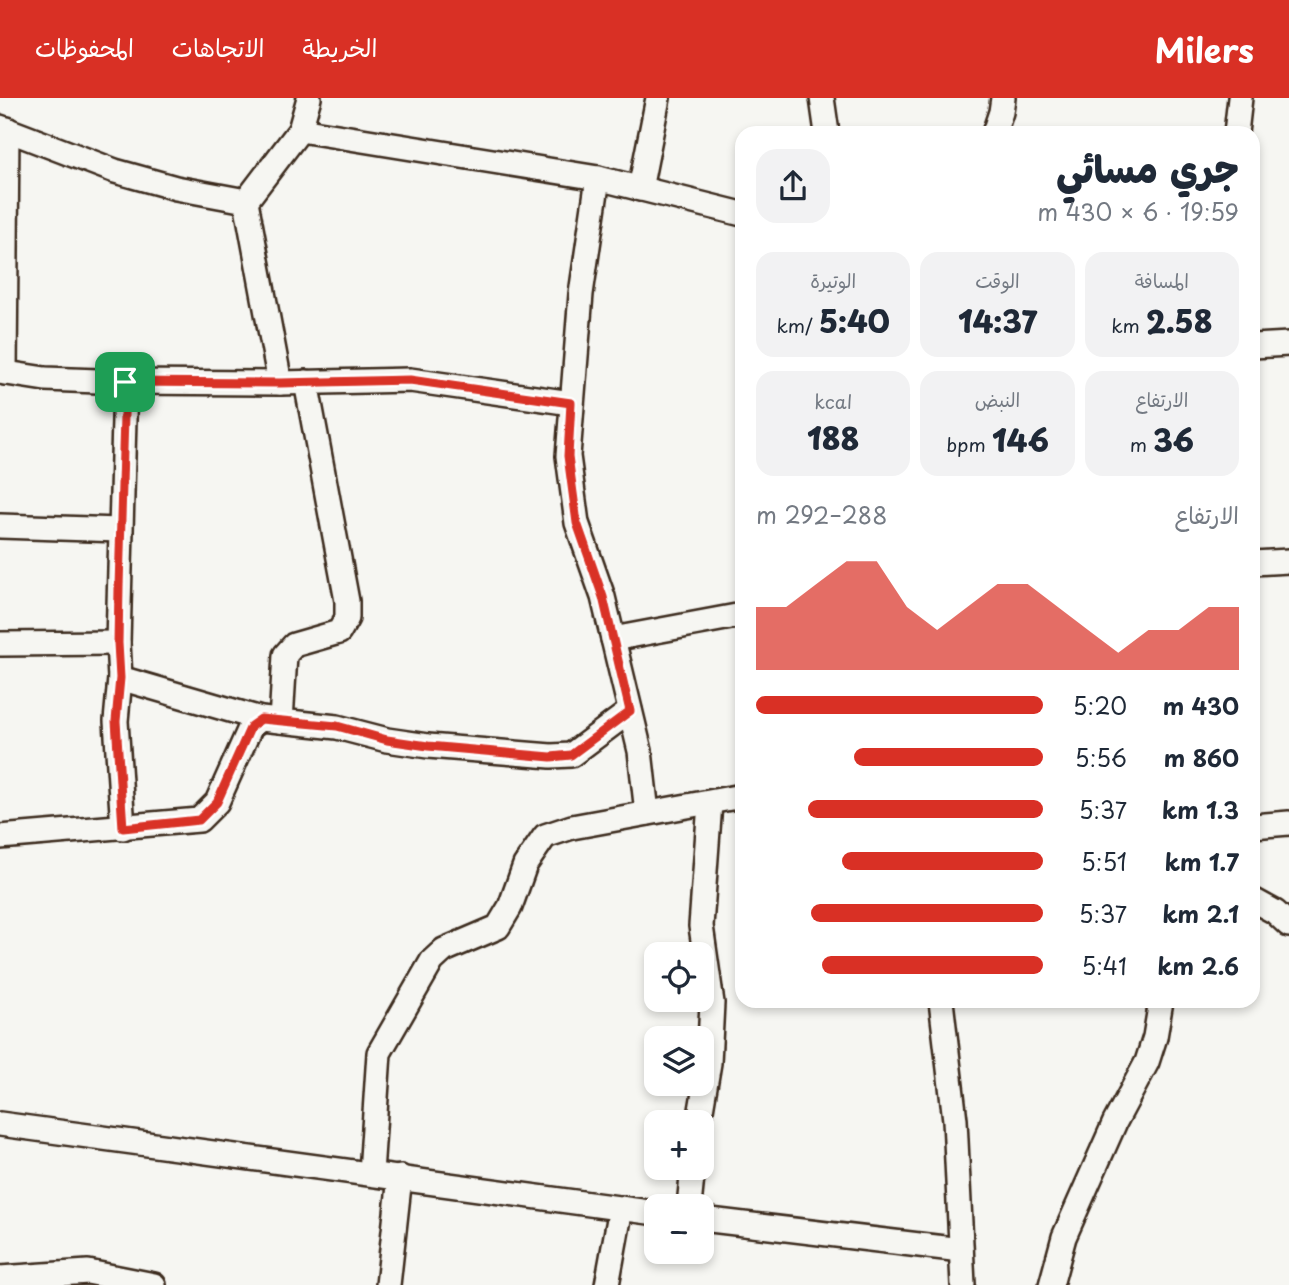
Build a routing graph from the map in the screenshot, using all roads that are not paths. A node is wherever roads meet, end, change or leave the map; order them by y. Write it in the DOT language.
graph roads {
  1 [pos="309,98"];
  2 [pos="658,98"];
  3 [pos="822,98"];
  4 [pos="1003,98"];
  5 [pos="1240,98"];
  6 [pos="826,126"];
  7 [pos="996,126"];
  8 [pos="1237,126"];
  9 [pos="3,128"];
  10 [pos="300,130"];
  11 [pos="598,178"];
  12 [pos="640,189"];
  13 [pos="246,201"];
  14 [pos="735,212"];
  15 [pos="3,226"];
  16 [pos="1289,344"];
  17 [pos="1260,346"];
  18 [pos="2,373"];
  19 [pos="125,382"];
  20 [pos="280,383"];
  21 [pos="306,383"];
  22 [pos="571,403"];
  23 [pos="0,526"];
  24 [pos="120,530"];
  25 [pos="1289,561"];
  26 [pos="1260,563"];
  27 [pos="735,616"];
  28 [pos="613,639"];
  29 [pos="118,643"];
  30 [pos="0,644"];
  31 [pos="120,678"];
  32 [pos="630,711"];
  33 [pos="271,720"];
  34 [pos="735,798"];
  35 [pos="710,803"];
  36 [pos="647,813"];
  37 [pos="1289,823"];
  38 [pos="1260,825"];
  39 [pos="123,828"];
  40 [pos="0,838"];
  41 [pos="1260,904"];
  42 [pos="1289,925"];
  43 [pos="942,1008"];
  44 [pos="1160,1008"];
  45 [pos="701,1110"];
  46 [pos="0,1124"];
  47 [pos="371,1173"];
  48 [pos="400,1177"];
  49 [pos="621,1208"];
  50 [pos="644,1211"];
  51 [pos="714,1220"];
  52 [pos="961,1250"];
  53 [pos="0,1281"];
  54 [pos="154,1285"];
  55 [pos="388,1285"];
  56 [pos="607,1285"];
  57 [pos="963,1285"];
  58 [pos="1051,1285"];
  1 -- 10 [label="street"];
  2 -- 12 [label="street"];
  3 -- 6 [label="street"];
  4 -- 7 [label="street"];
  5 -- 8 [label="street"];
  9 -- 13 [label="street"];
  9 -- 15 [label="street"];
  10 -- 11 [label="street"];
  10 -- 13 [label="street"];
  11 -- 12 [label="street"];
  11 -- 22 [label="street"];
  12 -- 14 [label="street"];
  13 -- 20 [label="street"];
  15 -- 18 [label="street"];
  16 -- 17 [label="street"];
  18 -- 19 [label="street"];
  19 -- 20 [label="street"];
  19 -- 24 [label="street"];
  20 -- 21 [label="street"];
  21 -- 22 [label="street"];
  21 -- 33 [label="street"];
  22 -- 28 [label="street"];
  23 -- 24 [label="street"];
  24 -- 29 [label="street"];
  25 -- 26 [label="street"];
  27 -- 28 [label="street"];
  28 -- 32 [label="street"];
  29 -- 30 [label="street"];
  29 -- 31 [label="street"];
  31 -- 33 [label="street"];
  31 -- 39 [label="street"];
  32 -- 33 [label="street"];
  32 -- 36 [label="street"];
  33 -- 39 [label="street"];
  34 -- 35 [label="street"];
  35 -- 36 [label="street"];
  35 -- 45 [label="street"];
  36 -- 47 [label="street"];
  37 -- 38 [label="street"];
  39 -- 40 [label="street"];
  41 -- 42 [label="street"];
  43 -- 52 [label="street"];
  44 -- 58 [label="street"];
  46 -- 47 [label="street"];
  47 -- 48 [label="street"];
  48 -- 49 [label="street"];
  48 -- 55 [label="street"];
  49 -- 50 [label="street"];
  49 -- 56 [label="street"];
  51 -- 52 [label="street"];
  52 -- 57 [label="street"];
  53 -- 54 [label="street"];
}
